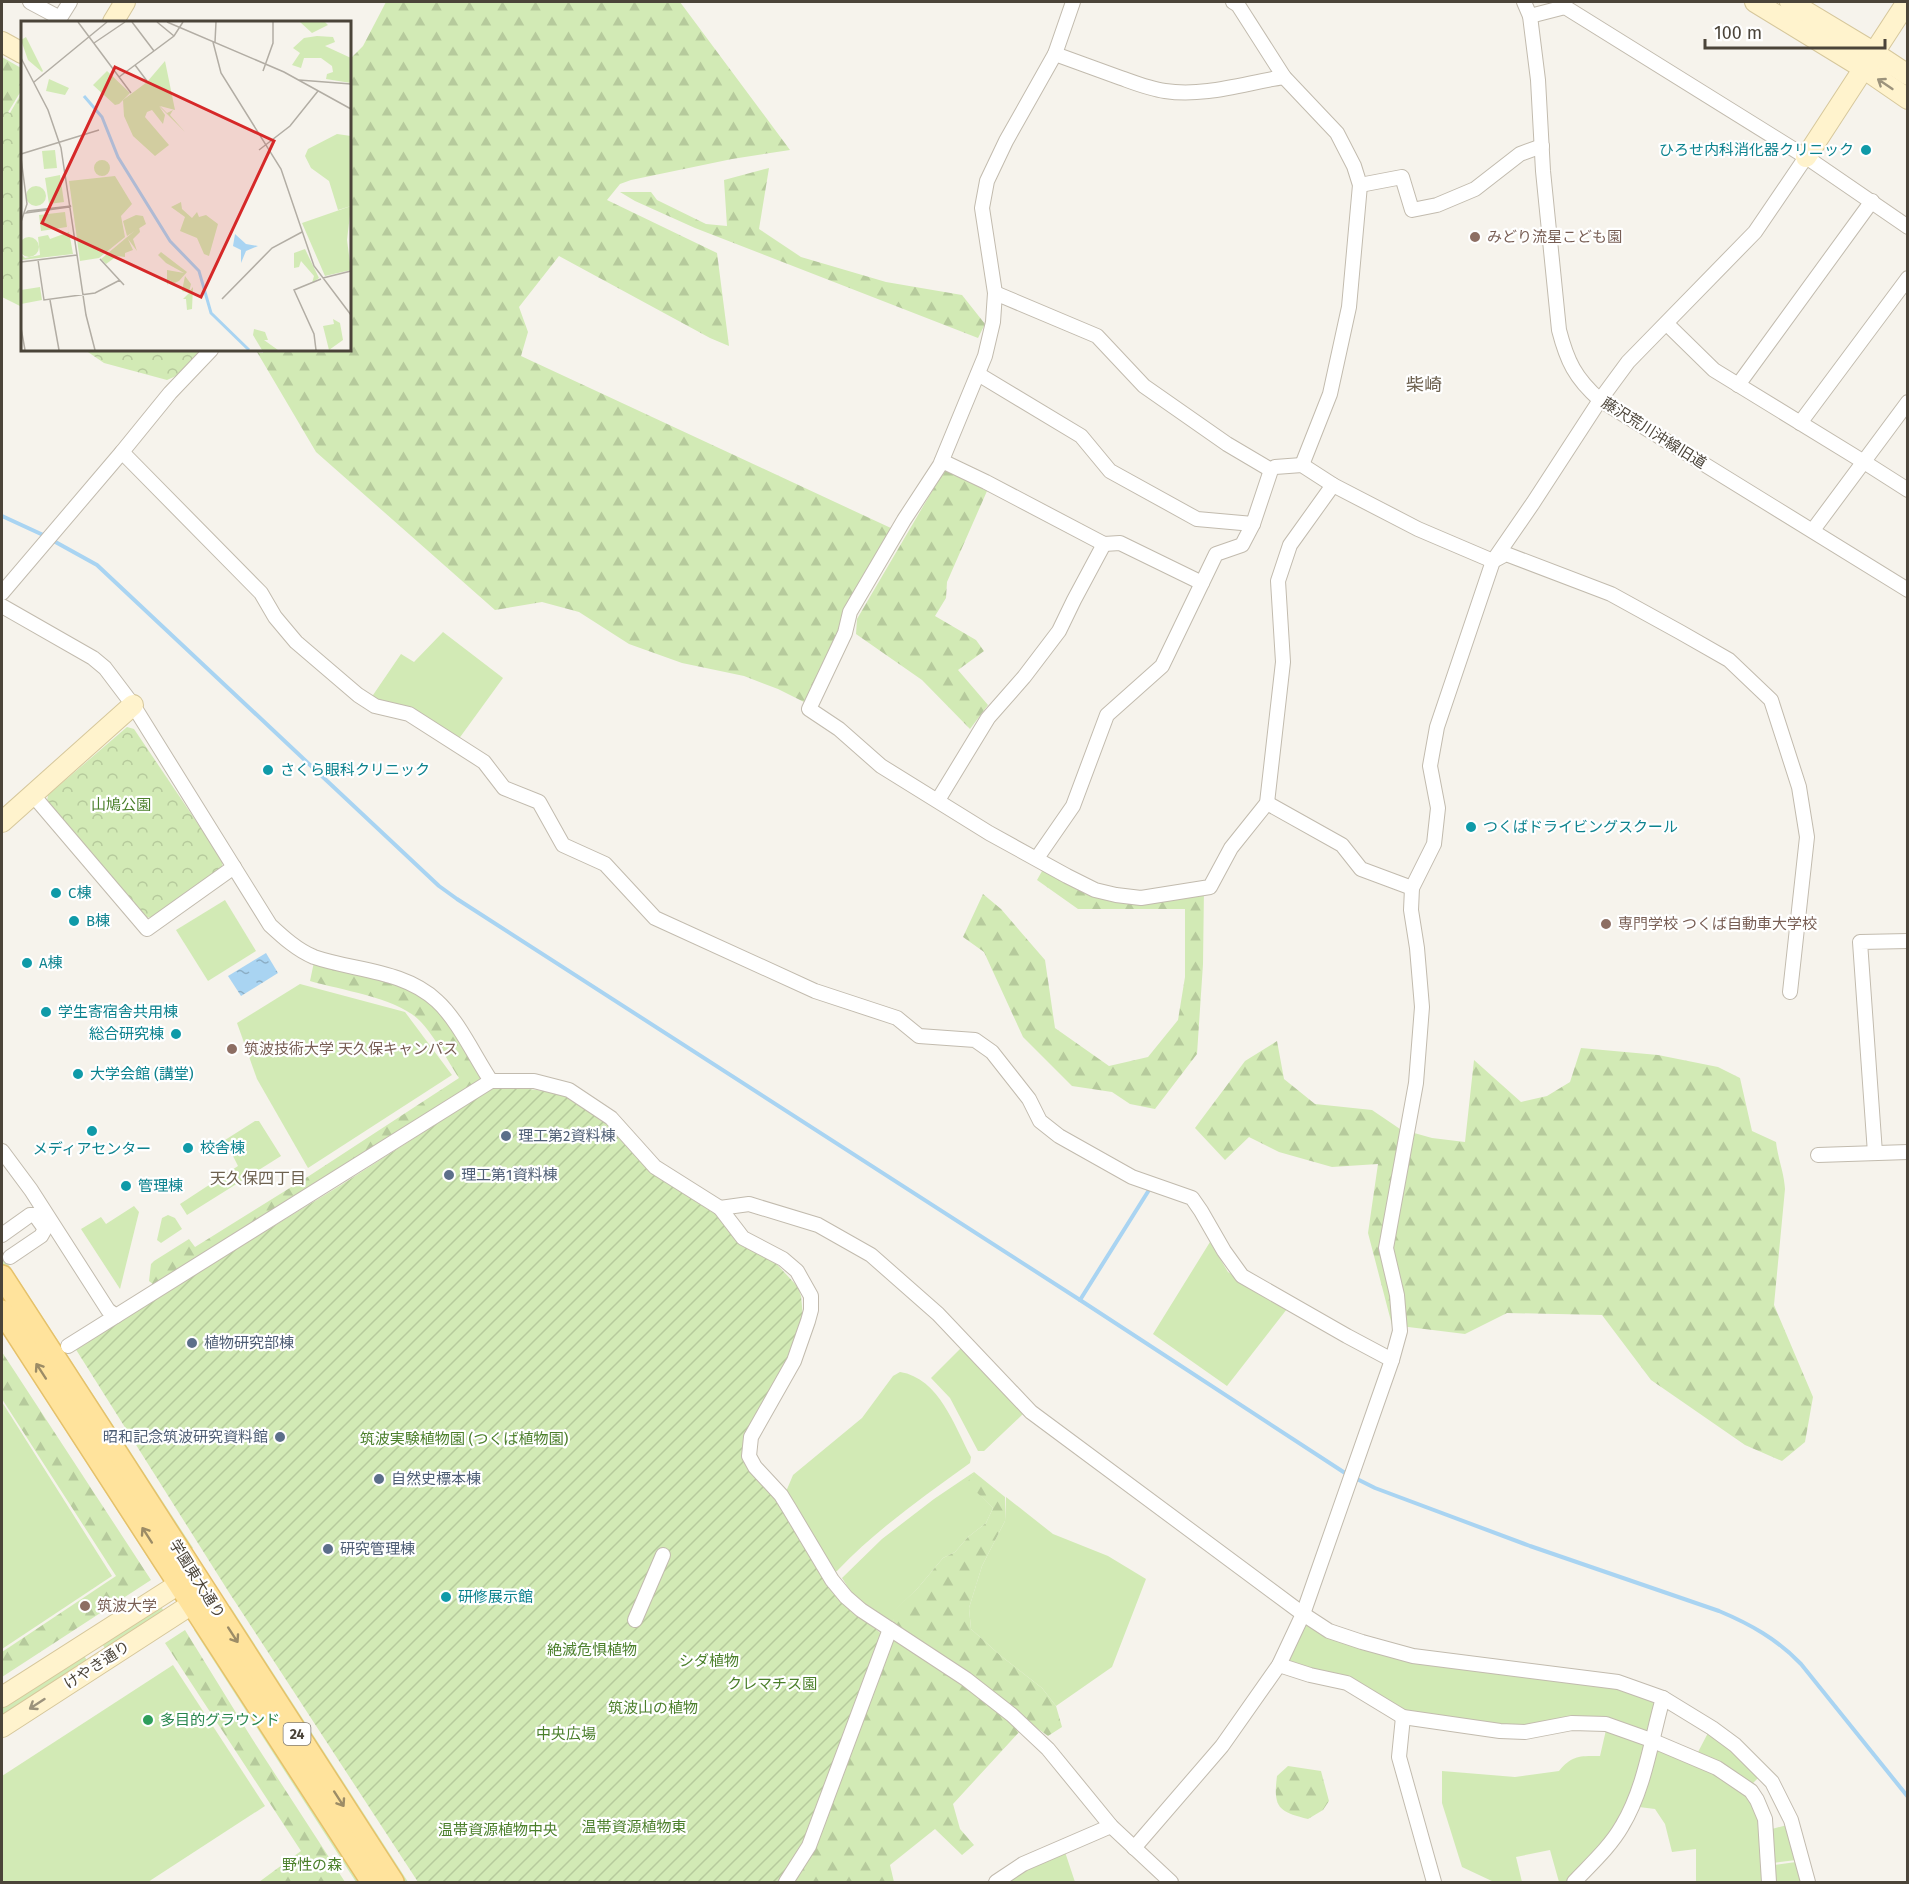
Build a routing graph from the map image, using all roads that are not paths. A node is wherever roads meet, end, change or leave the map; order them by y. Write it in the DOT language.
graph roads {
  1 [pos="30,2"];
  2 [pos="70,2"];
  3 [pos="125,2"];
  4 [pos="1073,2"];
  5 [pos="1233,2"];
  6 [pos="1524,2"];
  7 [pos="1755,2"];
  8 [pos="1790,2"];
  9 [pos="1907,2"];
  10 [pos="1530,16"];
  11 [pos="115,21"];
  12 [pos="2,42"];
  13 [pos="21,52"];
  14 [pos="1055,54"];
  15 [pos="1868,60"];
  16 [pos="1908,75"];
  17 [pos="1284,76"];
  18 [pos="1908,99"];
  19 [pos="1542,146"];
  20 [pos="1806,157"];
  21 [pos="1360,185"];
  22 [pos="1872,201"];
  23 [pos="1908,227"];
  24 [pos="1908,278"];
  25 [pos="994,293"];
  26 [pos="1667,324"];
  27 [pos="210,351"];
  28 [pos="978,374"];
  29 [pos="1738,385"];
  30 [pos="1600,400"];
  31 [pos="1908,402"];
  32 [pos="1800,423"];
  33 [pos="122,452"];
  34 [pos="942,461"];
  35 [pos="1864,462"];
  36 [pos="1302,465"];
  37 [pos="1271,470"];
  38 [pos="1333,485"];
  39 [pos="1908,490"];
  40 [pos="1253,524"];
  41 [pos="1814,530"];
  42 [pos="1104,544"];
  43 [pos="1493,561"];
  44 [pos="1202,583"];
  45 [pos="1908,590"];
  46 [pos="2,593"];
  47 [pos="2,606"];
  48 [pos="133,705"];
  49 [pos="32,794"];
  50 [pos="938,800"];
  51 [pos="1267,803"];
  52 [pos="2,822"];
  53 [pos="1037,858"];
  54 [pos="234,867"];
  55 [pos="1412,888"];
  56 [pos="1908,941"];
  57 [pos="1790,992"];
  58 [pos="491,1081"];
  59 [pos="2,1151"];
  60 [pos="1908,1152"];
  61 [pos="1875,1153"];
  62 [pos="1818,1155"];
  63 [pos="720,1208"];
  64 [pos="2,1235"];
  65 [pos="6,1267"];
  66 [pos="2,1311"];
  67 [pos="116,1316"];
  68 [pos="68,1346"];
  69 [pos="1392,1360"];
  70 [pos="663,1555"];
  71 [pos="179,1584"];
  72 [pos="197,1595"];
  73 [pos="1303,1614"];
  74 [pos="635,1620"];
  75 [pos="890,1629"];
  76 [pos="88,1641"];
  77 [pos="101,1663"];
  78 [pos="1279,1665"];
  79 [pos="2,1697"];
  80 [pos="1663,1698"];
  81 [pos="1403,1717"];
  82 [pos="2,1727"];
  83 [pos="1651,1740"];
  84 [pos="1111,1826"];
  85 [pos="1134,1848"];
  86 [pos="372,1882"];
  87 [pos="393,1882"];
  88 [pos="786,1882"];
  89 [pos="996,1882"];
  90 [pos="1171,1882"];
  91 [pos="1434,1882"];
  92 [pos="1574,1882"];
  93 [pos="1769,1882"];
  94 [pos="1808,1882"];
  1 -- 2 [label="street"];
  3 -- 11 [label="street"];
  4 -- 14 [label="street"];
  5 -- 17 [label="street"];
  6 -- 10 [label="street, 藤沢荒川沖線旧道"];
  7 -- 15 [label="street"];
  8 -- 15 [label="street"];
  9 -- 15 [label="street"];
  10 -- 19 [label="street, 藤沢荒川沖線旧道"];
  10 -- 20 [label="street"];
  12 -- 13 [label="street"];
  14 -- 17 [label="street"];
  14 -- 25 [label="street"];
  15 -- 16 [label="street"];
  18 -- 15 [label="street, one-way"];
  15 -- 20 [label="street"];
  17 -- 21 [label="street"];
  19 -- 21 [label="street"];
  19 -- 30 [label="street, 藤沢荒川沖線旧道"];
  20 -- 22 [label="street"];
  20 -- 26 [label="street"];
  21 -- 36 [label="street"];
  22 -- 23 [label="street"];
  22 -- 29 [label="street"];
  24 -- 32 [label="street"];
  25 -- 28 [label="street"];
  25 -- 37 [label="street"];
  26 -- 29 [label="street"];
  26 -- 30 [label="street"];
  27 -- 33 [label="street"];
  28 -- 34 [label="street"];
  28 -- 40 [label="street"];
  29 -- 32 [label="street"];
  30 -- 41 [label="street, 藤沢荒川沖線旧道"];
  30 -- 43 [label="street"];
  31 -- 35 [label="street"];
  32 -- 35 [label="street"];
  33 -- 46 [label="street"];
  33 -- 69 [label="street"];
  34 -- 42 [label="street"];
  34 -- 50 [label="street"];
  35 -- 39 [label="street"];
  35 -- 41 [label="street"];
  36 -- 37 [label="street"];
  36 -- 38 [label="street"];
  37 -- 40 [label="street"];
  38 -- 43 [label="street"];
  38 -- 51 [label="street"];
  40 -- 44 [label="street"];
  41 -- 45 [label="street, 藤沢荒川沖線旧道"];
  42 -- 44 [label="street"];
  42 -- 50 [label="street"];
  43 -- 55 [label="street"];
  43 -- 57 [label="street"];
  44 -- 53 [label="street"];
  47 -- 48 [label="street"];
  48 -- 49 [label="street"];
  48 -- 54 [label="street"];
  49 -- 52 [label="street"];
  49 -- 54 [label="street"];
  50 -- 53 [label="street"];
  51 -- 53 [label="street"];
  51 -- 55 [label="street"];
  54 -- 58 [label="street"];
  55 -- 69 [label="street"];
  56 -- 61 [label="street"];
  58 -- 63 [label="street"];
  58 -- 67 [label="street"];
  59 -- 67 [label="street"];
  60 -- 61 [label="street"];
  61 -- 62 [label="street"];
  63 -- 73 [label="street"];
  63 -- 75 [label="street"];
  64 -- 65 [label="street"];
  65 -- 72 [label="main road, 学園東大通り / 24"];
  71 -- 66 [label="main road, 学園東大通り / 24, one-way"];
  67 -- 68 [label="street"];
  69 -- 73 [label="street"];
  70 -- 74 [label="street"];
  71 -- 72 [label="main road, 学園東大通り / 24"];
  71 -- 76 [label="street, けやき通り"];
  72 -- 77 [label="street, けやき通り"];
  72 -- 86 [label="main road, 学園東大通り / 24"];
  72 -- 87 [label="main road, 学園東大通り / 24, one-way"];
  73 -- 78 [label="street"];
  73 -- 80 [label="street"];
  75 -- 84 [label="street"];
  75 -- 88 [label="street"];
  76 -- 77 [label="street"];
  76 -- 79 [label="street, けやき通り"];
  77 -- 82 [label="street, けやき通り, one-way"];
  78 -- 81 [label="street"];
  78 -- 85 [label="street"];
  80 -- 83 [label="street"];
  80 -- 94 [label="street"];
  81 -- 83 [label="street"];
  81 -- 91 [label="street"];
  83 -- 92 [label="street"];
  83 -- 93 [label="street"];
  84 -- 85 [label="street"];
  84 -- 89 [label="street"];
  85 -- 90 [label="street"];
}
